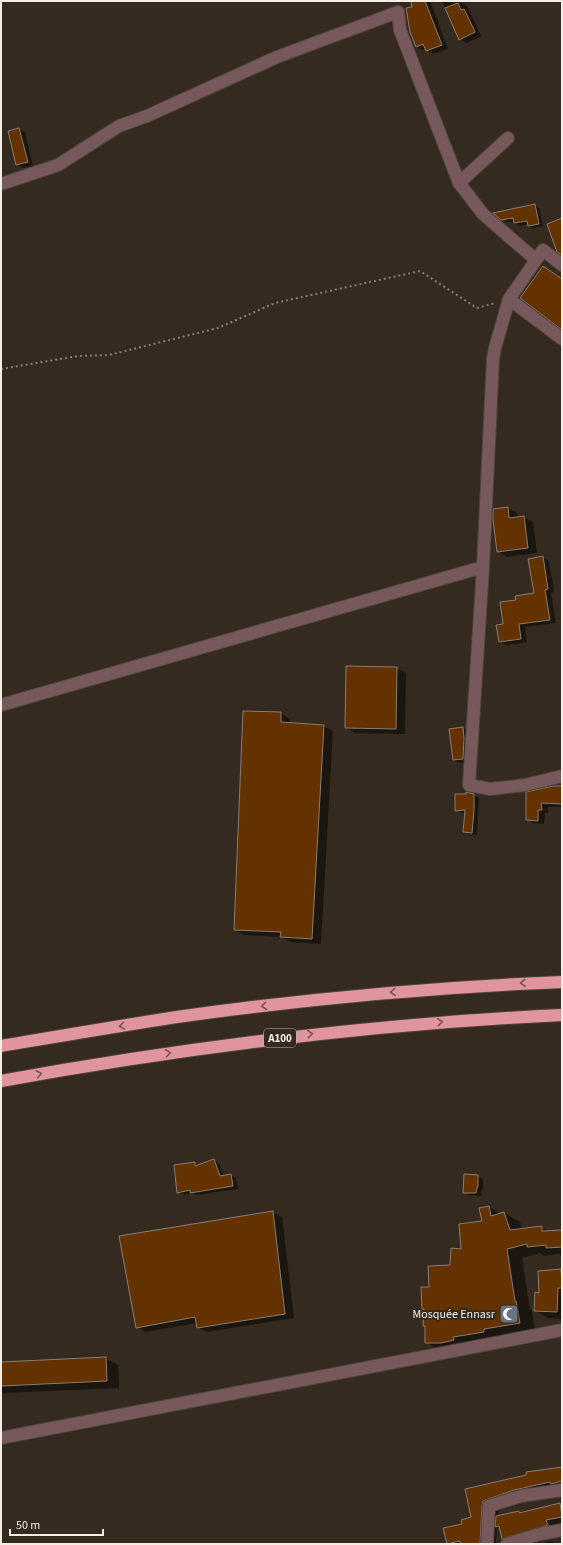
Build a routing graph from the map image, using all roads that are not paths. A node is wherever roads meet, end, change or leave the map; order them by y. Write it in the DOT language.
graph roads {
  1 [pos="397,7"];
  2 [pos="508,138"];
  3 [pos="459,183"];
  4 [pos="1,184"];
  5 [pos="536,260"];
  6 [pos="562,265"];
  7 [pos="509,299"];
  8 [pos="562,339"];
  9 [pos="483,567"];
  10 [pos="1,705"];
  11 [pos="562,776"];
  12 [pos="562,982"];
  13 [pos="562,1014"];
  14 [pos="1,1046"];
  15 [pos="1,1081"];
  16 [pos="562,1330"];
  17 [pos="1,1438"];
  18 [pos="562,1490"];
  19 [pos="562,1530"];
  20 [pos="487,1544"];
  21 [pos="508,1544"];
  1 -- 3 [label="street"];
  1 -- 4 [label="street"];
  2 -- 3 [label="street"];
  3 -- 5 [label="street"];
  5 -- 6 [label="street"];
  5 -- 7 [label="street"];
  7 -- 8 [label="street"];
  7 -- 9 [label="street"];
  9 -- 10 [label="street"];
  9 -- 11 [label="street"];
  12 -- 14 [label="highway, one-way"];
  15 -- 13 [label="highway, A100 / A100, one-way"];
  16 -- 17 [label="street"];
  18 -- 20 [label="street"];
  19 -- 21 [label="street"];
}
